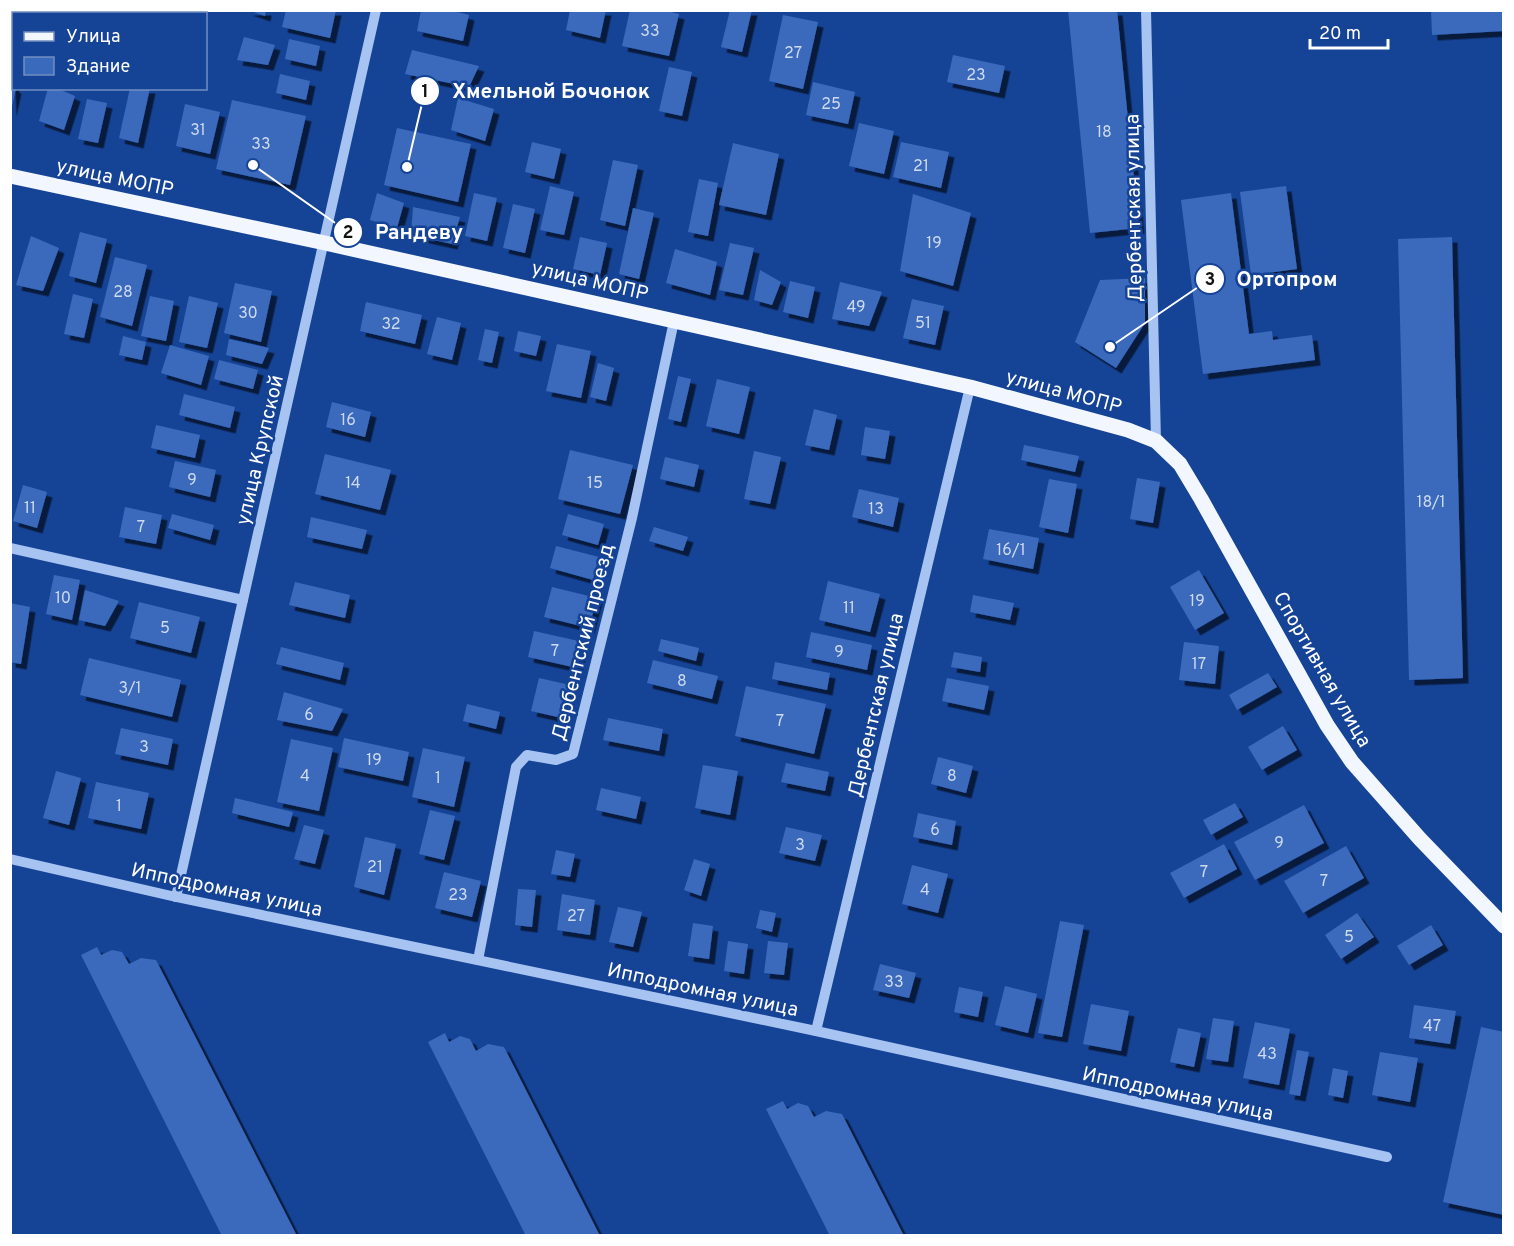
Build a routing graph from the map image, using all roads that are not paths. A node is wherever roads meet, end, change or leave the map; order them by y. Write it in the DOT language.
graph roads {
  1 [pos="376,10"];
  2 [pos="1146,10"];
  3 [pos="10,176"];
  4 [pos="325,243"];
  5 [pos="674,321"];
  6 [pos="970,387"];
  7 [pos="1156,441"];
  8 [pos="10,548"];
  9 [pos="243,600"];
  10 [pos="10,859"];
  11 [pos="176,897"];
  12 [pos="1503,926"];
  13 [pos="477,960"];
  14 [pos="816,1031"];
  15 [pos="1387,1157"];
  1 -- 4 [label="street, улица Крупской"];
  2 -- 7 [label="street, Дербентская улица"];
  3 -- 4 [label="main road, улица МОПР"];
  4 -- 5 [label="main road, улица МОПР"];
  4 -- 9 [label="street, улица Крупской"];
  5 -- 6 [label="main road, улица МОПР"];
  5 -- 13 [label="street, Дербентский проезд"];
  6 -- 7 [label="main road, улица МОПР"];
  6 -- 14 [label="street, Дербентская улица"];
  7 -- 12 [label="main road, Спортивная улица"];
  8 -- 9 [label="street"];
  9 -- 11 [label="street, улица Крупской"];
  10 -- 11 [label="street, Ипподромная улица"];
  11 -- 13 [label="street, Ипподромная улица"];
  13 -- 14 [label="street, Ипподромная улица"];
  14 -- 15 [label="street, Ипподромная улица"];
}
